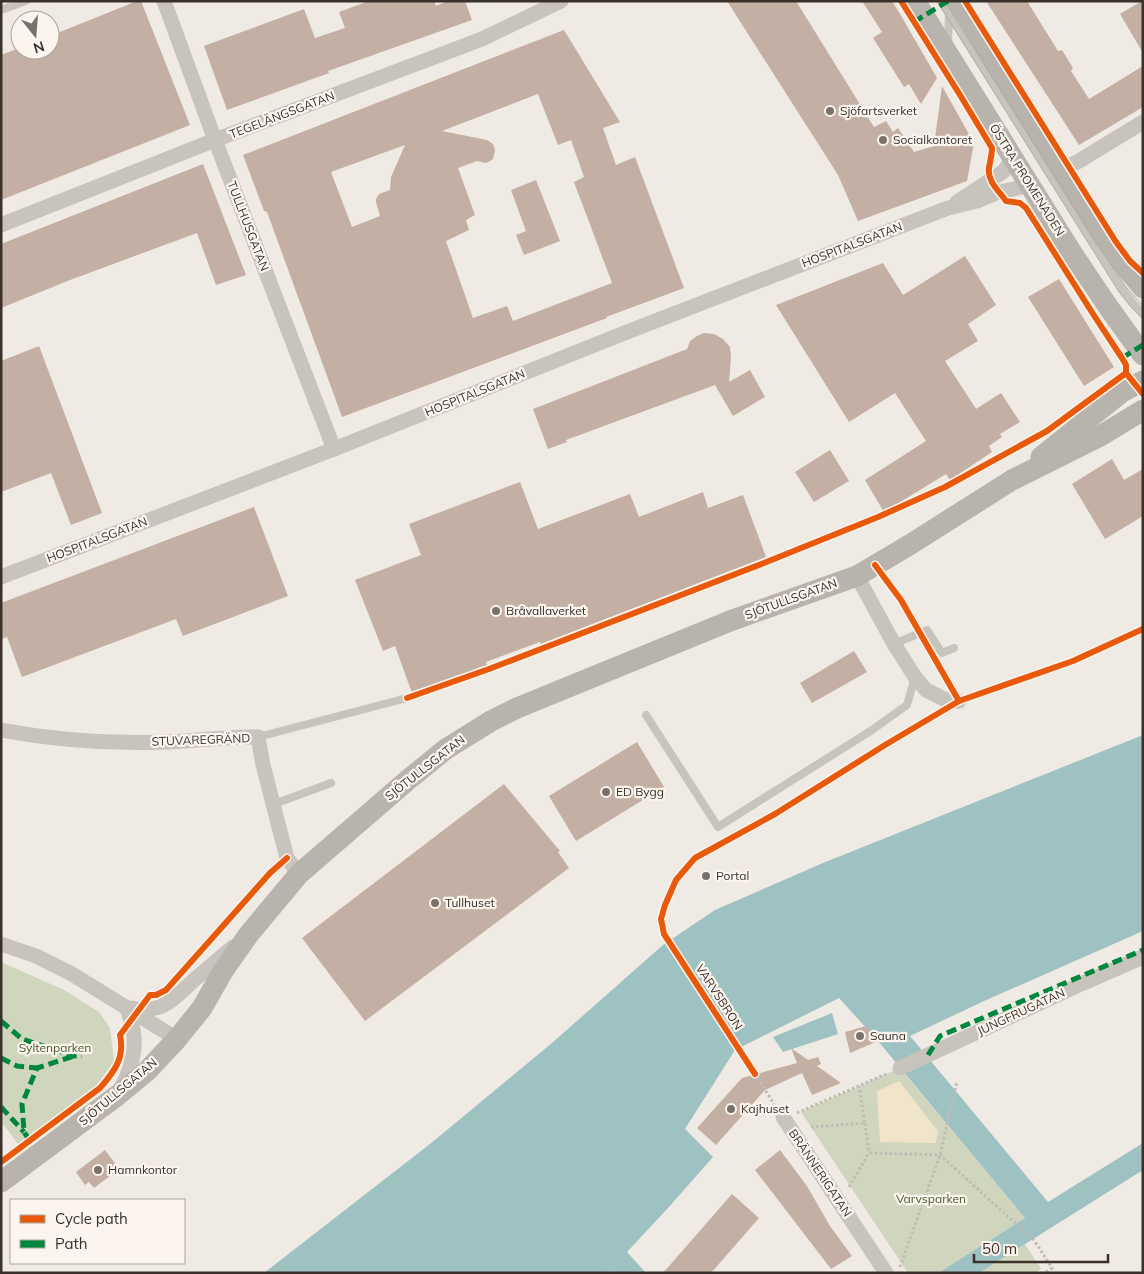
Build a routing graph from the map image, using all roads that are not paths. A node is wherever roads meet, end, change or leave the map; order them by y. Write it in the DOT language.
graph roads {
  1 [pos="26,1"];
  2 [pos="164,1"];
  3 [pos="561,1"];
  4 [pos="941,1"];
  5 [pos="916,2"];
  6 [pos="952,8"];
  7 [pos="1,10"];
  8 [pos="947,52"];
  9 [pos="1143,122"];
  10 [pos="215,140"];
  11 [pos="1014,157"];
  12 [pos="1059,168"];
  13 [pos="1031,184"];
  14 [pos="948,208"];
  15 [pos="1,225"];
  16 [pos="1143,288"];
  17 [pos="1143,314"];
  18 [pos="1143,355"];
  19 [pos="1143,381"];
  20 [pos="1143,410"];
  21 [pos="334,449"];
  22 [pos="1012,480"];
  23 [pos="857,576"];
  24 [pos="1,577"];
  25 [pos="894,644"];
  26 [pos="954,648"];
  27 [pos="915,677"];
  28 [pos="407,698"];
  29 [pos="959,701"];
  30 [pos="646,715"];
  31 [pos="1,730"];
  32 [pos="258,738"];
  33 [pos="331,783"];
  34 [pos="274,804"];
  35 [pos="299,874"];
  36 [pos="248,934"];
  37 [pos="1,944"];
  38 [pos="1143,958"];
  39 [pos="127,1008"];
  40 [pos="177,1039"];
  41 [pos="900,1068"];
  42 [pos="118,1095"];
  43 [pos="783,1117"];
  44 [pos="1,1182"];
  45 [pos="886,1273"];
  1 -- 7 [label="lane"];
  2 -- 10 [label="street, TULLHUSGATAN"];
  3 -- 10 [label="street, TEGELÄNGSGATAN"];
  4 -- 6 [label="lane, ÖSTRA PROMENADEN"];
  5 -- 8 [label="main road, ÖSTRA PROMENADEN"];
  6 -- 8 [label="lane"];
  6 -- 12 [label="main road, ÖSTRA PROMENADEN"];
  6 -- 17 [label="lane, ÖSTRA PROMENADEN"];
  8 -- 11 [label="main road, ÖSTRA PROMENADEN"];
  9 -- 12 [label="street"];
  10 -- 15 [label="street, TEGELÄNGSGATAN"];
  10 -- 21 [label="street, TULLHUSGATAN"];
  11 -- 13 [label="main road, ÖSTRA PROMENADEN"];
  11 -- 14 [label="street, HOSPITALSGATAN"];
  12 -- 16 [label="main road, ÖSTRA PROMENADEN"];
  13 -- 14 [label="street, HOSPITALSGATAN"];
  13 -- 18 [label="main road, ÖSTRA PROMENADEN"];
  14 -- 21 [label="street, HOSPITALSGATAN"];
  19 -- 22 [label="main road, SJÖTULLSGATAN"];
  20 -- 22 [label="main road, SJÖTULLSGATAN"];
  21 -- 24 [label="street, HOSPITALSGATAN"];
  22 -- 23 [label="main road, SJÖTULLSGATAN"];
  23 -- 25 [label="street"];
  23 -- 35 [label="main road, SJÖTULLSGATAN"];
  25 -- 26 [label="lane"];
  25 -- 27 [label="street"];
  27 -- 29 [label="street"];
  27 -- 30 [label="lane"];
  28 -- 32 [label="lane"];
  31 -- 32 [label="street, STUVAREGRÄND"];
  32 -- 34 [label="street, STUVAREGRÄND"];
  33 -- 34 [label="lane"];
  34 -- 35 [label="street, STUVAREGRÄND"];
  35 -- 36 [label="main road, SJÖTULLSGATAN"];
  36 -- 39 [label="street"];
  36 -- 40 [label="main road, SJÖTULLSGATAN"];
  37 -- 39 [label="street"];
  38 -- 41 [label="street, JUNGFRUGATAN"];
  39 -- 40 [label="street"];
  39 -- 42 [label="street"];
  40 -- 42 [label="main road, SJÖTULLSGATAN"];
  42 -- 44 [label="main road, SJÖTULLSGATAN"];
  43 -- 45 [label="street, BRÄNNERIGATAN"];
}
